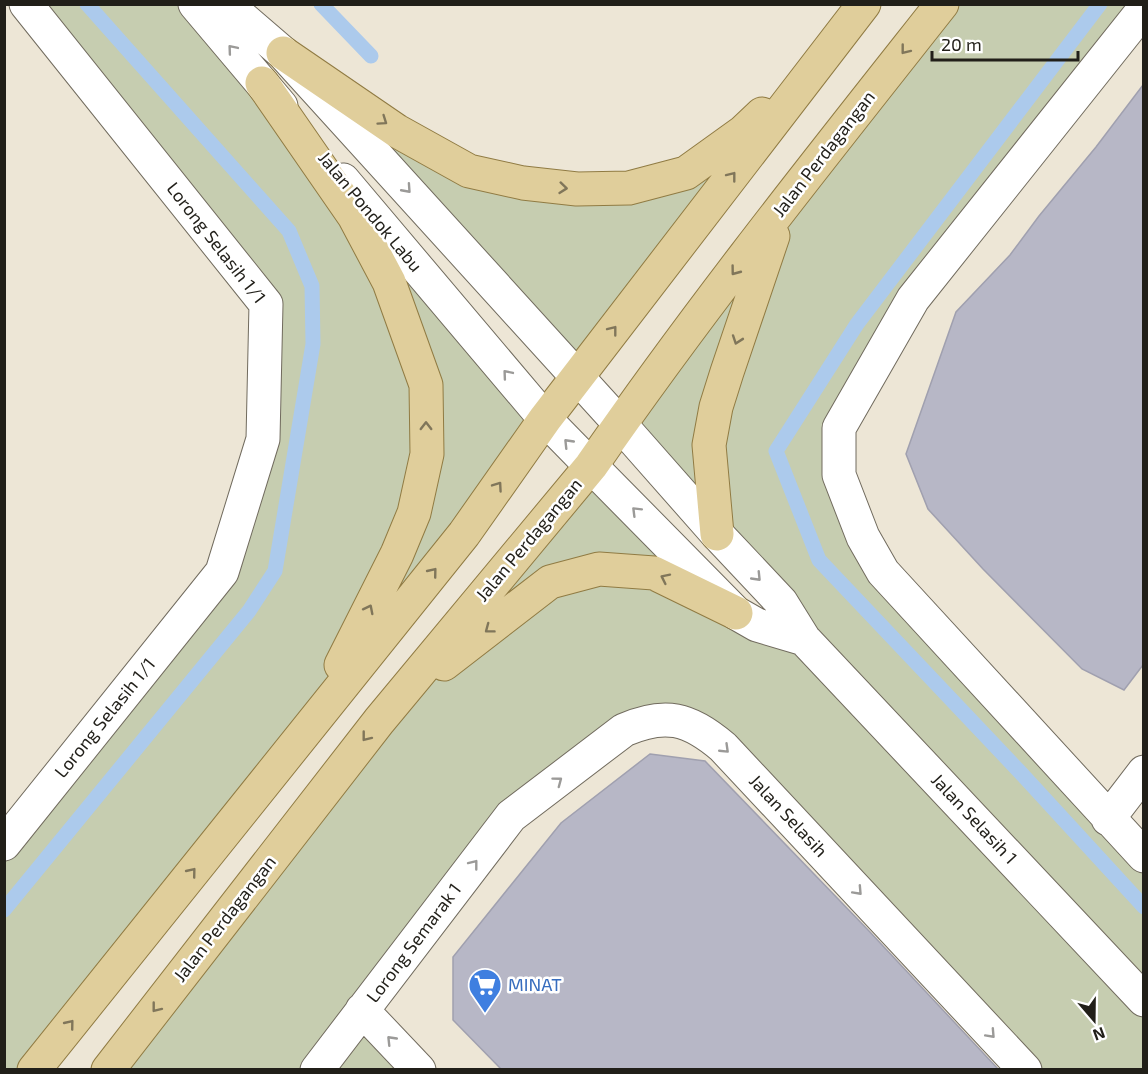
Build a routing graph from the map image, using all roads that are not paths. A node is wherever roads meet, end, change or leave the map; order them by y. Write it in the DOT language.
graph roads {
  1 [pos="26,4"];
  2 [pos="195,4"];
  3 [pos="226,4"];
  4 [pos="864,4"];
  5 [pos="942,4"];
  6 [pos="1143,9"];
  7 [pos="283,52"];
  8 [pos="827,53"];
  9 [pos="262,83"];
  10 [pos="783,206"];
  11 [pos="577,376"];
  12 [pos="545,419"];
  13 [pos="620,424"];
  14 [pos="591,466"];
  15 [pos="717,534"];
  16 [pos="736,613"];
  17 [pos="804,639"];
  18 [pos="395,701"];
  19 [pos="315,718"];
  20 [pos="1143,772"];
  21 [pos="511,816"];
  22 [pos="1108,819"];
  23 [pos="4,844"];
  24 [pos="1143,856"];
  25 [pos="1143,1000"];
  26 [pos="363,1010"];
  27 [pos="34,1070"];
  28 [pos="108,1070"];
  29 [pos="317,1070"];
  30 [pos="419,1070"];
  31 [pos="1025,1070"];
  1 -- 23 [label="street, Lorong Selasih 1/1"];
  9 -- 2 [label="street, Jalan Pondok Labu, one-way"];
  3 -- 7 [label="street"];
  4 -- 8 [label="main road"];
  5 -- 10 [label="main road, Jalan Perdagangan, one-way"];
  6 -- 22 [label="street"];
  7 -- 8 [label="main road, one-way"];
  7 -- 11 [label="street, one-way"];
  11 -- 8 [label="main road, one-way"];
  12 -- 9 [label="street, Jalan Pondok Labu, one-way"];
  19 -- 9 [label="main road, one-way"];
  10 -- 13 [label="main road, Jalan Perdagangan, one-way"];
  10 -- 15 [label="main road, one-way"];
  11 -- 12 [label="main road"];
  11 -- 13 [label="street, Jalan Selasih 1"];
  14 -- 12 [label="street, Jalan Pondok Labu, one-way"];
  19 -- 12 [label="main road, one-way"];
  13 -- 14 [label="main road, Jalan Perdagangan"];
  13 -- 15 [label="street, Jalan Selasih 1"];
  16 -- 14 [label="street, one-way"];
  14 -- 18 [label="main road, Jalan Perdagangan"];
  15 -- 17 [label="street, Jalan Selasih 1, one-way"];
  16 -- 17 [label="street"];
  16 -- 18 [label="main road, one-way"];
  17 -- 25 [label="street, Jalan Selasih 1"];
  18 -- 28 [label="main road, Jalan Perdagangan, one-way"];
  27 -- 19 [label="main road, one-way"];
  20 -- 22 [label="street"];
  26 -- 21 [label="street, Lorong Semarak 1, one-way"];
  21 -- 31 [label="street, Jalan Selasih, one-way"];
  22 -- 24 [label="street"];
  26 -- 29 [label="street, Lorong Semarak 1"];
  30 -- 26 [label="street, one-way"];
}
